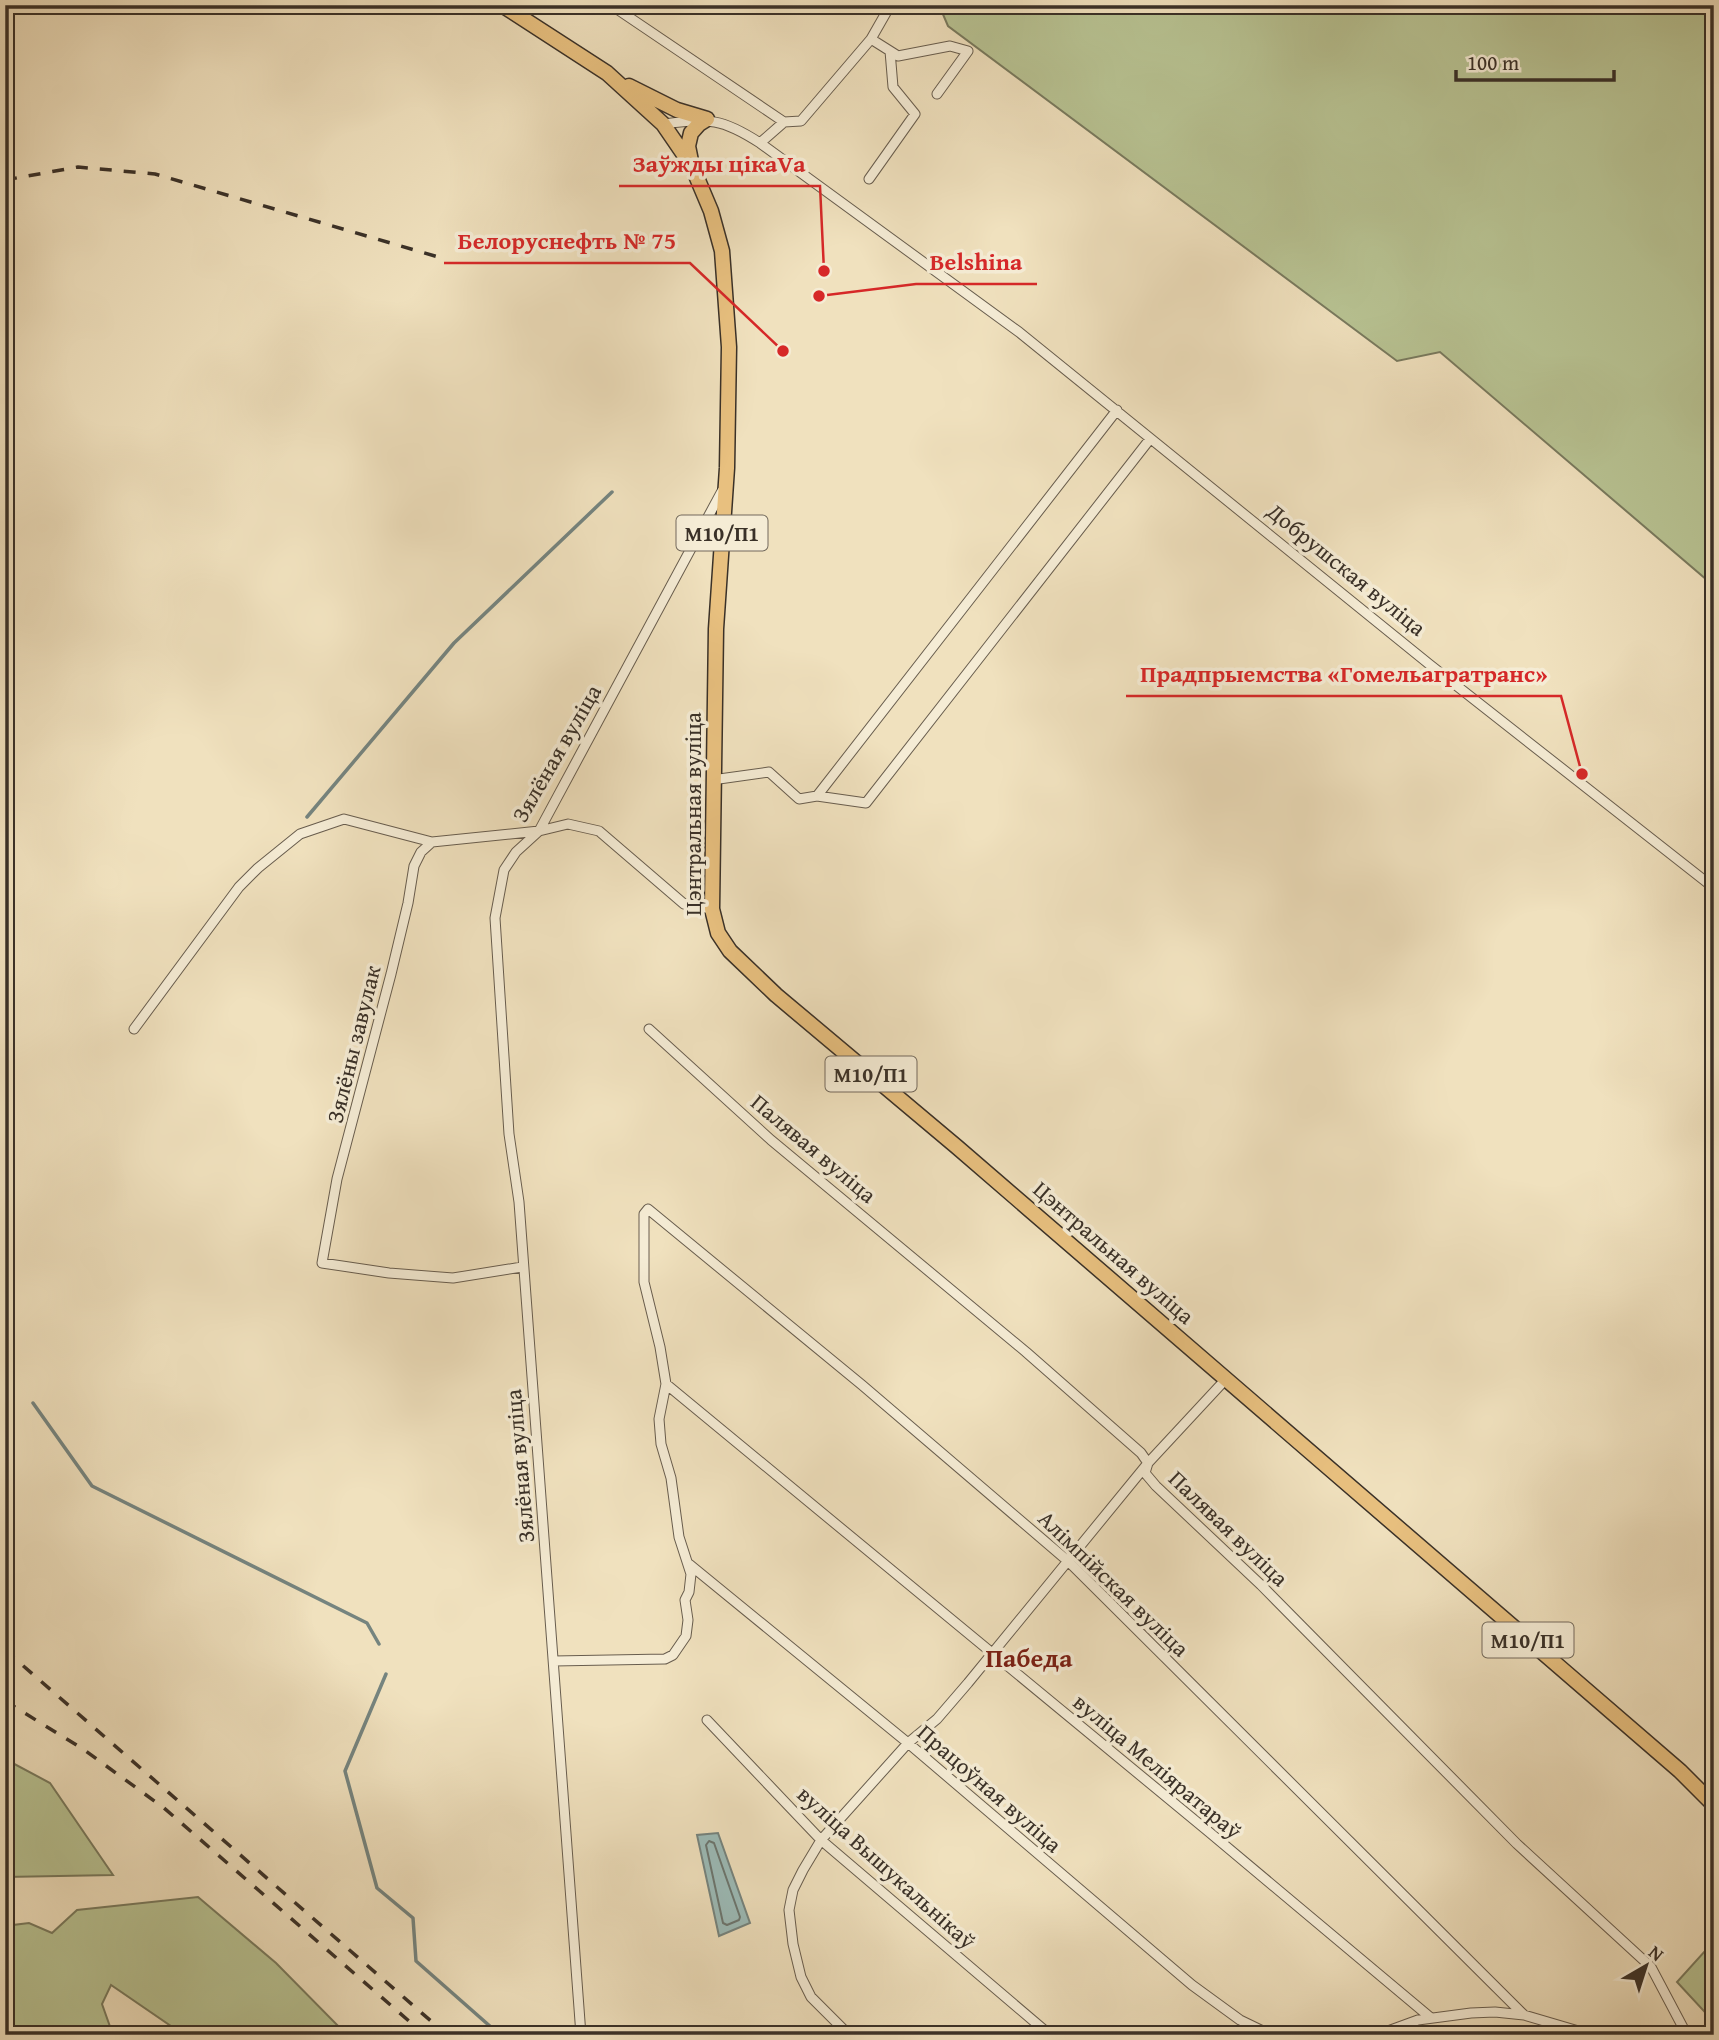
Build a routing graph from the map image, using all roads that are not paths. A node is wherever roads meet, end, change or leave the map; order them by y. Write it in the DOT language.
graph roads {
  1 [pos="502,5"];
  2 [pos="611,5"];
  3 [pos="895,5"];
  4 [pos="871,39"];
  5 [pos="890,51"];
  6 [pos="607,73"];
  7 [pos="937,94"];
  8 [pos="708,119"];
  9 [pos="784,122"];
  10 [pos="663,124"];
  11 [pos="760,143"];
  12 [pos="692,166"];
  13 [pos="869,179"];
  14 [pos="1117,410"];
  15 [pos="1150,439"];
  16 [pos="726,485"];
  17 [pos="712,780"];
  18 [pos="817,796"];
  19 [pos="540,831"];
  20 [pos="432,842"];
  21 [pos="1714,888"];
  22 [pos="712,909"];
  23 [pos="134,1029"];
  24 [pos="649,1029"];
  25 [pos="522,1267"];
  26 [pos="1226,1379"];
  27 [pos="666,1384"];
  28 [pos="1148,1463"];
  29 [pos="1069,1562"];
  30 [pos="689,1564"];
  31 [pos="993,1654"];
  32 [pos="554,1661"];
  33 [pos="707,1720"];
  34 [pos="908,1742"];
  35 [pos="1714,1805"];
  36 [pos="821,1840"];
  37 [pos="1524,2015"];
  38 [pos="1430,2018"];
  39 [pos="582,2035"];
  40 [pos="849,2035"];
  41 [pos="1050,2035"];
  42 [pos="1272,2035"];
  43 [pos="1377,2035"];
  44 [pos="1592,2035"];
  45 [pos="1687,2035"];
  1 -- 6 [label="main road, М10/П1"];
  2 -- 9 [label="street"];
  3 -- 4 [label="street"];
  4 -- 5 [label="street"];
  4 -- 9 [label="street"];
  5 -- 7 [label="street"];
  5 -- 13 [label="street"];
  6 -- 8 [label="main road"];
  6 -- 10 [label="main road, М10/П1"];
  8 -- 10 [label="street, Добрушская вуліца"];
  8 -- 11 [label="street, Добрушская вуліца"];
  8 -- 12 [label="main road"];
  9 -- 11 [label="street"];
  10 -- 12 [label="main road, М10/П1"];
  11 -- 14 [label="street, Добрушская вуліца"];
  12 -- 16 [label="main road, М10/П1"];
  14 -- 15 [label="street, Добрушская вуліца"];
  14 -- 18 [label="street"];
  15 -- 18 [label="street"];
  15 -- 21 [label="street, Добрушская вуліца"];
  16 -- 17 [label="main road, Цэнтральная вуліца / М10/П1"];
  16 -- 19 [label="street, Зялёная вуліца"];
  17 -- 18 [label="street"];
  17 -- 22 [label="main road, Цэнтральная вуліца / М10/П1"];
  19 -- 20 [label="street"];
  19 -- 22 [label="street"];
  19 -- 25 [label="street, Зялёная вуліца"];
  20 -- 23 [label="street"];
  20 -- 25 [label="street, Зялёны завулак"];
  22 -- 26 [label="main road, Цэнтральная вуліца / М10/П1"];
  24 -- 28 [label="street, Палявая вуліца"];
  25 -- 32 [label="street, Зялёная вуліца"];
  26 -- 28 [label="street"];
  26 -- 35 [label="main road, Цэнтральная вуліца / М10/П1"];
  27 -- 29 [label="street, Алімпійская вуліца"];
  27 -- 30 [label="street"];
  27 -- 31 [label="street, вуліца Меліяратараў"];
  28 -- 29 [label="street"];
  28 -- 45 [label="street, Палявая вуліца"];
  29 -- 31 [label="street"];
  29 -- 37 [label="street, Алімпійская вуліца"];
  30 -- 32 [label="street"];
  30 -- 34 [label="street, Працоўная вуліца"];
  31 -- 34 [label="street"];
  31 -- 38 [label="street, вуліца Меліяратараў"];
  32 -- 39 [label="street, Зялёная вуліца"];
  33 -- 36 [label="street, вуліца Вышукальнікаў"];
  34 -- 36 [label="street"];
  34 -- 42 [label="street, Працоўная вуліца"];
  36 -- 40 [label="street"];
  36 -- 41 [label="street, вуліца Вышукальнікаў"];
  37 -- 38 [label="street"];
  37 -- 44 [label="street"];
  38 -- 43 [label="street"];
}
